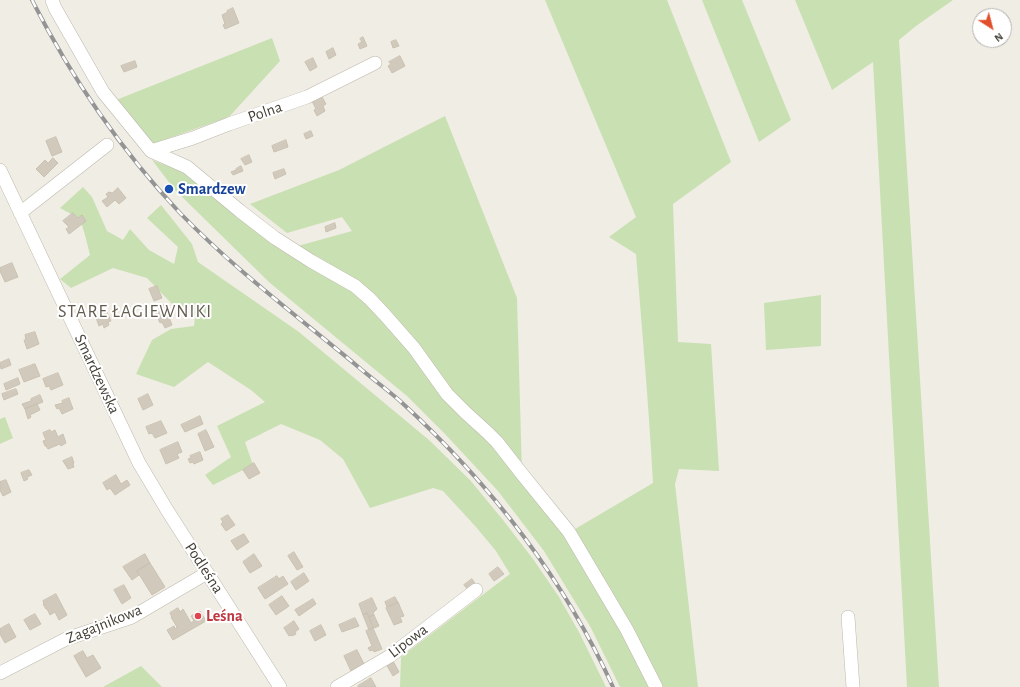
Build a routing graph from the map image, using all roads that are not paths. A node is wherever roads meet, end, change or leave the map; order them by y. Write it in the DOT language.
graph roads {
  1 [pos="52,0"];
  2 [pos="375,63"];
  3 [pos="107,145"];
  4 [pos="151,151"];
  5 [pos="0,170"];
  6 [pos="20,213"];
  7 [pos="167,510"];
  8 [pos="207,573"];
  9 [pos="476,590"];
  10 [pos="848,618"];
  11 [pos="0,673"];
  12 [pos="280,687"];
  13 [pos="337,687"];
  14 [pos="656,687"];
  15 [pos="853,687"];
  1 -- 4 [label="street"];
  2 -- 4 [label="street, Polna"];
  3 -- 6 [label="street"];
  4 -- 14 [label="street"];
  5 -- 6 [label="street, Smardzewska"];
  6 -- 7 [label="street, Smardzewska"];
  7 -- 8 [label="street, Podleśna"];
  8 -- 11 [label="street, Zagajnikowa"];
  8 -- 12 [label="street, Podleśna"];
  9 -- 13 [label="street, Lipowa"];
  10 -- 15 [label="street"];
}
